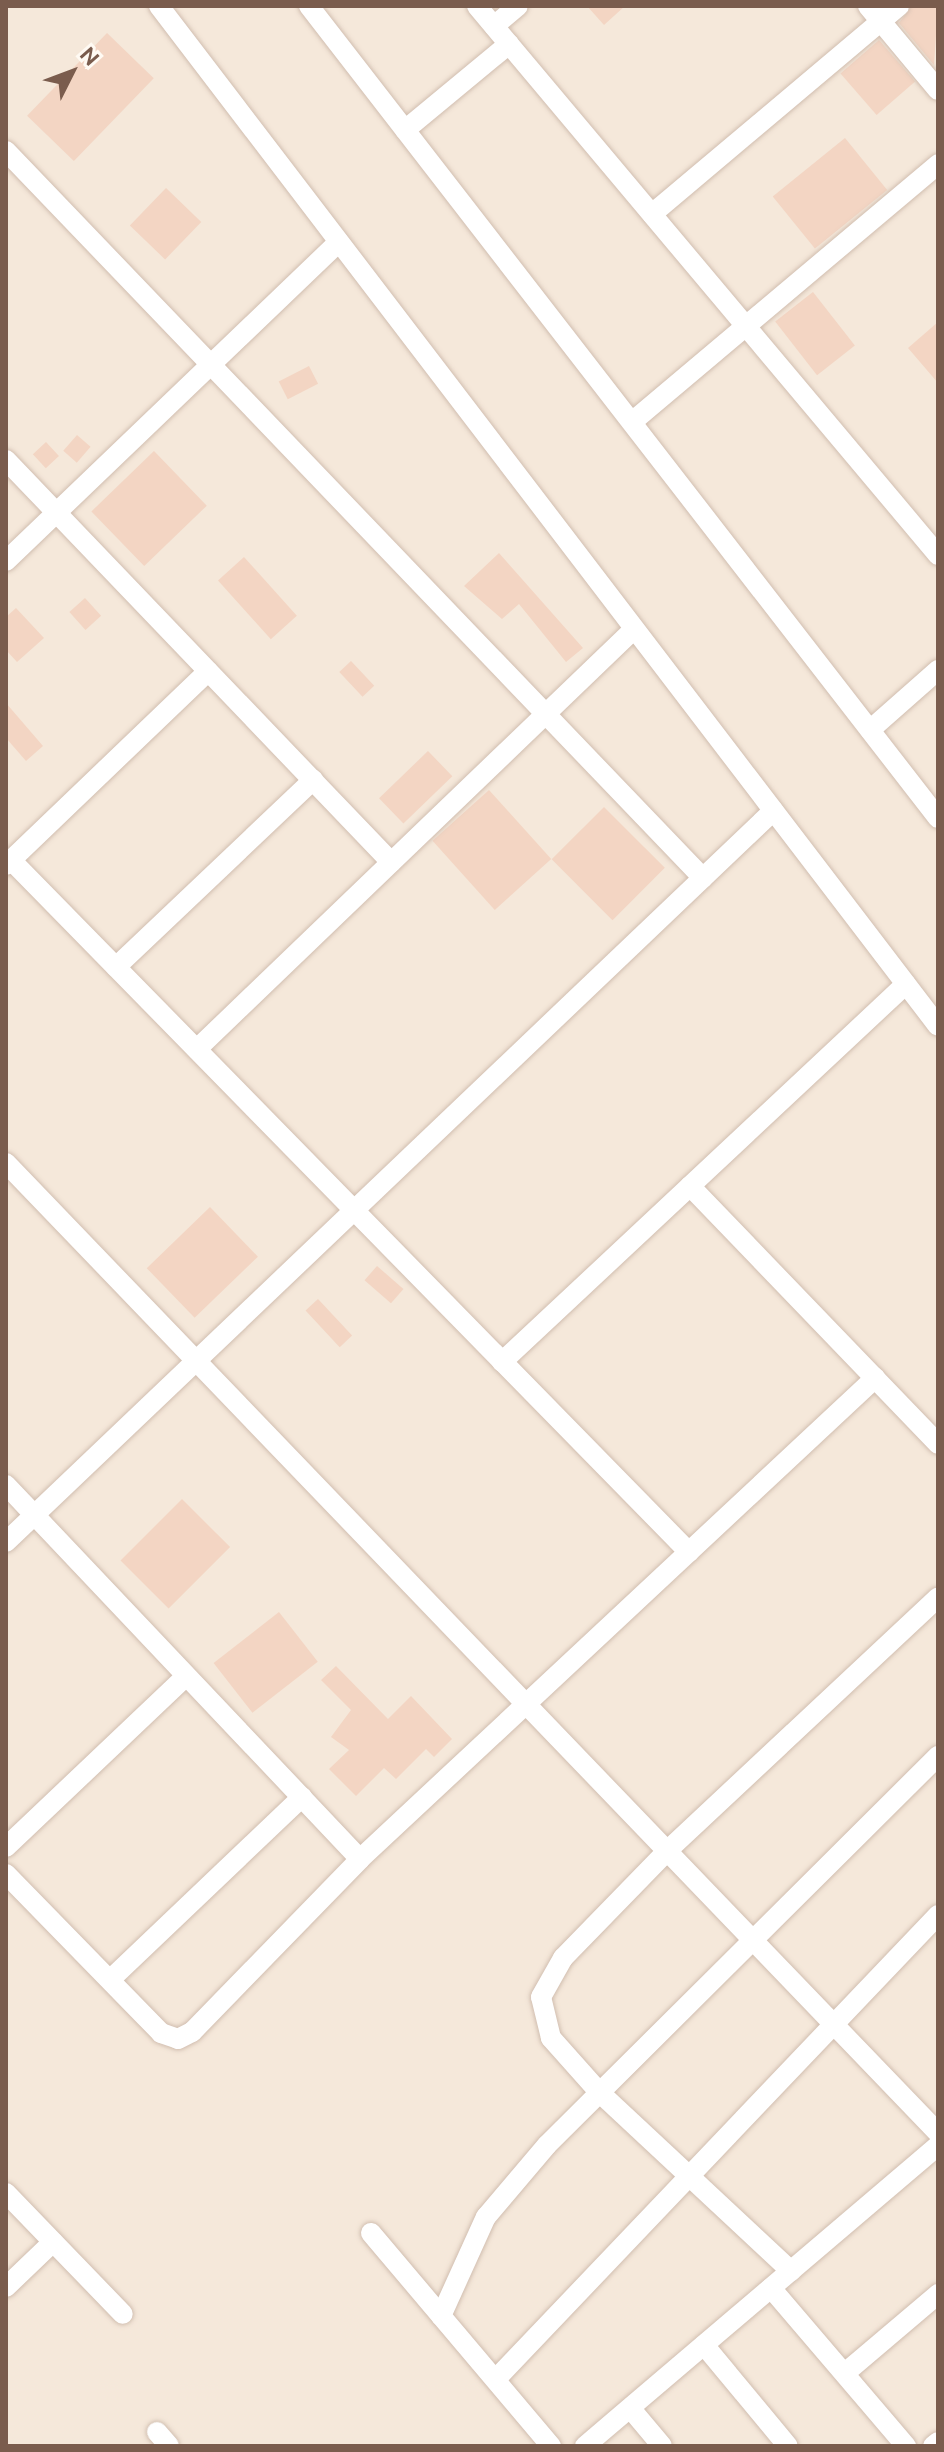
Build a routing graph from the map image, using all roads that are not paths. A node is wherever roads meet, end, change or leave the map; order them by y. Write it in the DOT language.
graph roads {
  1 [pos="159,6"];
  2 [pos="309,6"];
  3 [pos="477,6"];
  4 [pos="518,6"];
  5 [pos="899,6"];
  6 [pos="874,14"];
  7 [pos="494,26"];
  8 [pos="509,44"];
  9 [pos="938,90"];
  10 [pos="405,130"];
  11 [pos="6,151"];
  12 [pos="938,164"];
  13 [pos="652,214"];
  14 [pos="339,242"];
  15 [pos="746,326"];
  16 [pos="211,365"];
  17 [pos="632,422"];
  18 [pos="6,460"];
  19 [pos="56,513"];
  20 [pos="938,555"];
  21 [pos="6,561"];
  22 [pos="634,629"];
  23 [pos="938,670"];
  24 [pos="208,671"];
  25 [pos="546,714"];
  26 [pos="870,730"];
  27 [pos="313,780"];
  28 [pos="773,811"];
  29 [pos="938,818"];
  30 [pos="8,862"];
  31 [pos="391,862"];
  32 [pos="703,878"];
  33 [pos="116,967"];
  34 [pos="906,984"];
  35 [pos="938,1026"];
  36 [pos="197,1049"];
  37 [pos="6,1163"];
  38 [pos="690,1186"];
  39 [pos="354,1210"];
  40 [pos="196,1361"];
  41 [pos="502,1362"];
  42 [pos="875,1378"];
  43 [pos="938,1444"];
  44 [pos="6,1485"];
  45 [pos="34,1515"];
  46 [pos="6,1542"];
  47 [pos="689,1552"];
  48 [pos="938,1597"];
  49 [pos="186,1676"];
  50 [pos="526,1704"];
  51 [pos="938,1756"];
  52 [pos="302,1797"];
  53 [pos="6,1847"];
  54 [pos="667,1851"];
  55 [pos="360,1859"];
  56 [pos="6,1874"];
  57 [pos="938,1915"];
  58 [pos="753,1940"];
  59 [pos="113,1977"];
  60 [pos="834,2024"];
  61 [pos="600,2093"];
  62 [pos="938,2133"];
  63 [pos="938,2146"];
  64 [pos="689,2175"];
  65 [pos="6,2193"];
  66 [pos="371,2233"];
  67 [pos="53,2242"];
  68 [pos="791,2271"];
  69 [pos="6,2287"];
  70 [pos="771,2288"];
  71 [pos="938,2294"];
  72 [pos="123,2314"];
  73 [pos="441,2316"];
  74 [pos="704,2345"];
  75 [pos="845,2373"];
  76 [pos="496,2379"];
  77 [pos="631,2409"];
  78 [pos="938,2442"];
  79 [pos="551,2446"];
  80 [pos="585,2446"];
  81 [pos="662,2446"];
  82 [pos="788,2446"];
  83 [pos="906,2446"];
  84 [pos="933,2446"];
  1 -- 14 [label="street"];
  2 -- 10 [label="street"];
  3 -- 7 [label="street"];
  4 -- 7 [label="street"];
  5 -- 6 [label="street"];
  6 -- 9 [label="street"];
  6 -- 13 [label="street"];
  7 -- 8 [label="street"];
  8 -- 10 [label="street"];
  8 -- 13 [label="street"];
  10 -- 17 [label="street"];
  11 -- 16 [label="street"];
  12 -- 15 [label="street"];
  13 -- 15 [label="street"];
  14 -- 16 [label="street"];
  14 -- 22 [label="street"];
  15 -- 17 [label="street"];
  15 -- 20 [label="street"];
  16 -- 19 [label="street"];
  16 -- 25 [label="street"];
  17 -- 26 [label="street"];
  18 -- 19 [label="street"];
  19 -- 21 [label="street"];
  19 -- 24 [label="street"];
  22 -- 25 [label="street"];
  22 -- 28 [label="street"];
  23 -- 26 [label="street"];
  24 -- 27 [label="street"];
  24 -- 30 [label="street"];
  25 -- 31 [label="street"];
  25 -- 32 [label="street"];
  26 -- 29 [label="street"];
  27 -- 31 [label="street"];
  27 -- 33 [label="street"];
  28 -- 32 [label="street"];
  28 -- 34 [label="street"];
  30 -- 33 [label="street"];
  31 -- 36 [label="street"];
  32 -- 39 [label="street"];
  33 -- 36 [label="street"];
  34 -- 35 [label="street"];
  34 -- 38 [label="street"];
  36 -- 39 [label="street"];
  37 -- 40 [label="street"];
  38 -- 41 [label="street"];
  38 -- 42 [label="street"];
  39 -- 40 [label="street"];
  39 -- 41 [label="street"];
  40 -- 45 [label="street"];
  40 -- 50 [label="street"];
  41 -- 47 [label="street"];
  42 -- 43 [label="street"];
  42 -- 47 [label="street"];
  44 -- 45 [label="street"];
  45 -- 46 [label="street"];
  45 -- 49 [label="street"];
  47 -- 50 [label="street"];
  48 -- 54 [label="street"];
  49 -- 52 [label="street"];
  49 -- 53 [label="street"];
  50 -- 54 [label="street"];
  50 -- 55 [label="street"];
  51 -- 58 [label="street"];
  52 -- 55 [label="street"];
  52 -- 59 [label="street"];
  54 -- 58 [label="street"];
  54 -- 61 [label="street"];
  55 -- 59 [label="street"];
  56 -- 59 [label="street"];
  57 -- 60 [label="street"];
  58 -- 60 [label="street"];
  58 -- 61 [label="street"];
  60 -- 62 [label="street"];
  60 -- 64 [label="street"];
  61 -- 64 [label="street"];
  61 -- 73 [label="street"];
  63 -- 68 [label="street"];
  64 -- 68 [label="street"];
  64 -- 76 [label="street"];
  65 -- 67 [label="street"];
  66 -- 73 [label="street"];
  67 -- 69 [label="street"];
  67 -- 72 [label="street"];
  68 -- 70 [label="street"];
  70 -- 74 [label="street"];
  70 -- 75 [label="street"];
  71 -- 75 [label="street"];
  73 -- 76 [label="street"];
  74 -- 77 [label="street"];
  74 -- 82 [label="street"];
  75 -- 83 [label="street"];
  76 -- 79 [label="street"];
  77 -- 80 [label="street"];
  77 -- 81 [label="street"];
  78 -- 84 [label="street"];
}
